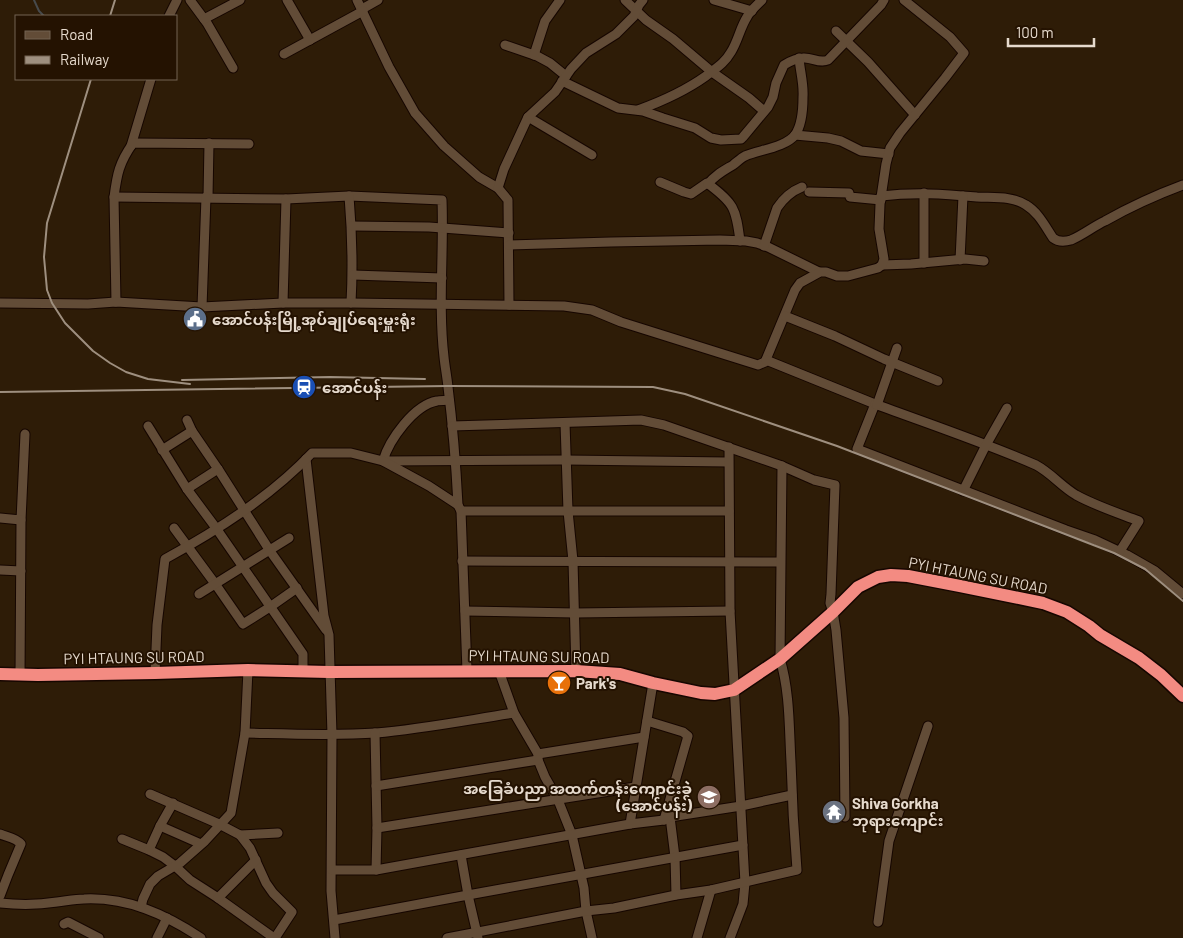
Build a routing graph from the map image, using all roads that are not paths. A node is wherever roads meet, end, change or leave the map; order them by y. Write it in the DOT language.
graph roads {
  1 [pos="177,0"];
  2 [pos="190,0"];
  3 [pos="240,0"];
  4 [pos="287,0"];
  5 [pos="358,0"];
  6 [pos="378,0"];
  7 [pos="560,0"];
  8 [pos="625,0"];
  9 [pos="643,0"];
  10 [pos="714,0"];
  11 [pos="762,0"];
  12 [pos="884,0"];
  13 [pos="904,0"];
  14 [pos="362,10"];
  15 [pos="636,10"];
  16 [pos="752,11"];
  17 [pos="170,15"];
  18 [pos="204,19"];
  19 [pos="836,31"];
  20 [pos="310,40"];
  21 [pos="846,42"];
  22 [pos="505,45"];
  23 [pos="284,54"];
  24 [pos="534,55"];
  25 [pos="798,58"];
  26 [pos="233,68"];
  27 [pos="712,72"];
  28 [pos="564,78"];
  29 [pos="151,80"];
  30 [pos="638,110"];
  31 [pos="764,112"];
  32 [pos="915,115"];
  33 [pos="528,117"];
  34 [pos="795,135"];
  35 [pos="742,138"];
  36 [pos="209,143"];
  37 [pos="249,144"];
  38 [pos="131,146"];
  39 [pos="889,154"];
  40 [pos="592,155"];
  41 [pos="748,155"];
  42 [pos="660,182"];
  43 [pos="708,184"];
  44 [pos="1183,185"];
  45 [pos="498,188"];
  46 [pos="924,193"];
  47 [pos="349,196"];
  48 [pos="963,196"];
  49 [pos="114,197"];
  50 [pos="207,197"];
  51 [pos="881,198"];
  52 [pos="286,199"];
  53 [pos="352,226"];
  54 [pos="443,228"];
  55 [pos="509,233"];
  56 [pos="740,241"];
  57 [pos="509,245"];
  58 [pos="764,246"];
  59 [pos="960,260"];
  60 [pos="984,261"];
  61 [pos="924,263"];
  62 [pos="882,265"];
  63 [pos="819,272"];
  64 [pos="353,275"];
  65 [pos="442,278"];
  66 [pos="116,302"];
  67 [pos="0,303"];
  68 [pos="283,303"];
  69 [pos="351,303"];
  70 [pos="441,304"];
  71 [pos="509,305"];
  72 [pos="202,307"];
  73 [pos="785,316"];
  74 [pos="897,348"];
  75 [pos="766,360"];
  76 [pos="892,362"];
  77 [pos="938,381"];
  78 [pos="450,400"];
  79 [pos="876,404"];
  80 [pos="1007,408"];
  81 [pos="187,420"];
  82 [pos="565,423"];
  83 [pos="148,426"];
  84 [pos="452,426"];
  85 [pos="192,431"];
  86 [pos="25,434"];
  87 [pos="986,445"];
  88 [pos="729,447"];
  89 [pos="162,450"];
  90 [pos="306,460"];
  91 [pos="456,460"];
  92 [pos="566,460"];
  93 [pos="383,461"];
  94 [pos="728,462"];
  95 [pos="782,466"];
  96 [pos="218,469"];
  97 [pos="187,489"];
  98 [pos="964,491"];
  99 [pos="459,508"];
  100 [pos="244,510"];
  101 [pos="568,511"];
  102 [pos="729,511"];
  103 [pos="0,518"];
  104 [pos="21,520"];
  105 [pos="174,528"];
  106 [pos="216,528"];
  107 [pos="289,538"];
  108 [pos="188,546"];
  109 [pos="270,551"];
  110 [pos="1120,551"];
  111 [pos="462,561"];
  112 [pos="573,561"];
  113 [pos="729,562"];
  114 [pos="780,562"];
  115 [pos="242,567"];
  116 [pos="0,570"];
  117 [pos="21,571"];
  118 [pos="216,584"];
  119 [pos="297,588"];
  120 [pos="199,594"];
  121 [pos="1183,594"];
  122 [pos="270,607"];
  123 [pos="465,611"];
  124 [pos="730,611"];
  125 [pos="833,612"];
  126 [pos="575,613"];
  127 [pos="328,635"];
  128 [pos="780,659"];
  129 [pos="248,670"];
  130 [pos="303,671"];
  131 [pos="468,671"];
  132 [pos="499,671"];
  133 [pos="576,671"];
  134 [pos="329,672"];
  135 [pos="0,674"];
  136 [pos="155,674"];
  137 [pos="20,675"];
  138 [pos="653,682"];
  139 [pos="734,690"];
  140 [pos="1183,696"];
  141 [pos="514,713"];
  142 [pos="647,720"];
  143 [pos="928,726"];
  144 [pos="245,733"];
  145 [pos="375,733"];
  146 [pos="332,735"];
  147 [pos="644,737"];
  148 [pos="538,757"];
  149 [pos="376,786"];
  150 [pos="635,787"];
  151 [pos="150,794"];
  152 [pos="792,795"];
  153 [pos="558,800"];
  154 [pos="173,803"];
  155 [pos="741,806"];
  156 [pos="844,817"];
  157 [pos="667,819"];
  158 [pos="219,824"];
  159 [pos="630,824"];
  160 [pos="160,826"];
  161 [pos="377,828"];
  162 [pos="0,834"];
  163 [pos="278,834"];
  164 [pos="240,835"];
  165 [pos="572,835"];
  166 [pos="122,839"];
  167 [pos="201,844"];
  168 [pos="743,845"];
  169 [pos="149,850"];
  170 [pos="461,855"];
  171 [pos="675,857"];
  172 [pos="256,860"];
  173 [pos="175,866"];
  174 [pos="332,870"];
  175 [pos="376,870"];
  176 [pos="580,874"];
  177 [pos="745,883"];
  178 [pos="711,890"];
  179 [pos="468,895"];
  180 [pos="676,895"];
  181 [pos="0,896"];
  182 [pos="218,898"];
  183 [pos="0,903"];
  184 [pos="141,907"];
  185 [pos="586,911"];
  186 [pos="166,918"];
  187 [pos="334,920"];
  188 [pos="878,922"];
  189 [pos="64,924"];
  190 [pos="477,935"];
  191 [pos="99,938"];
  192 [pos="157,938"];
  193 [pos="201,938"];
  194 [pos="274,938"];
  195 [pos="335,938"];
  196 [pos="447,938"];
  197 [pos="592,938"];
  198 [pos="698,938"];
  199 [pos="730,938"];
  1 -- 17 [label="street"];
  2 -- 18 [label="street"];
  3 -- 18 [label="street"];
  4 -- 20 [label="street"];
  5 -- 14 [label="street"];
  6 -- 14 [label="street"];
  7 -- 24 [label="street"];
  8 -- 15 [label="street"];
  9 -- 15 [label="street"];
  10 -- 16 [label="street"];
  11 -- 16 [label="street"];
  12 -- 21 [label="street"];
  13 -- 32 [label="street"];
  14 -- 20 [label="street"];
  14 -- 45 [label="street"];
  15 -- 27 [label="street"];
  15 -- 28 [label="street"];
  16 -- 27 [label="street"];
  18 -- 26 [label="street"];
  19 -- 21 [label="street"];
  20 -- 23 [label="street"];
  21 -- 25 [label="street"];
  21 -- 32 [label="street"];
  22 -- 24 [label="street"];
  24 -- 28 [label="street"];
  25 -- 31 [label="street"];
  25 -- 34 [label="street"];
  27 -- 30 [label="street"];
  27 -- 31 [label="street"];
  28 -- 30 [label="street"];
  28 -- 33 [label="street"];
  29 -- 38 [label="street"];
  30 -- 35 [label="street"];
  31 -- 35 [label="street"];
  32 -- 39 [label="street"];
  33 -- 40 [label="street"];
  33 -- 45 [label="street"];
  34 -- 39 [label="street"];
  34 -- 41 [label="street"];
  35 -- 41 [label="street"];
  36 -- 37 [label="street"];
  36 -- 38 [label="street"];
  36 -- 50 [label="street"];
  38 -- 49 [label="street"];
  39 -- 51 [label="street"];
  41 -- 43 [label="street"];
  42 -- 43 [label="street"];
  43 -- 56 [label="street"];
  44 -- 48 [label="street"];
  45 -- 55 [label="street"];
  46 -- 48 [label="street"];
  46 -- 51 [label="street"];
  46 -- 61 [label="street"];
  47 -- 52 [label="street"];
  47 -- 53 [label="street"];
  47 -- 54 [label="street"];
  48 -- 59 [label="street"];
  49 -- 50 [label="street"];
  49 -- 66 [label="street"];
  50 -- 52 [label="street"];
  50 -- 72 [label="street"];
  51 -- 58 [label="street"];
  51 -- 62 [label="street"];
  52 -- 68 [label="street"];
  53 -- 54 [label="street"];
  53 -- 64 [label="street"];
  54 -- 55 [label="street"];
  54 -- 65 [label="street"];
  55 -- 57 [label="street"];
  56 -- 57 [label="street"];
  56 -- 58 [label="street"];
  57 -- 71 [label="street"];
  58 -- 63 [label="street"];
  59 -- 60 [label="street"];
  59 -- 61 [label="street"];
  61 -- 62 [label="street"];
  62 -- 63 [label="street"];
  63 -- 73 [label="street"];
  64 -- 65 [label="street"];
  64 -- 69 [label="street"];
  65 -- 70 [label="street"];
  66 -- 67 [label="street"];
  66 -- 72 [label="street"];
  68 -- 69 [label="street"];
  68 -- 72 [label="street"];
  69 -- 70 [label="street"];
  70 -- 71 [label="street"];
  70 -- 78 [label="street"];
  71 -- 75 [label="street"];
  73 -- 75 [label="street"];
  73 -- 76 [label="street"];
  74 -- 76 [label="street"];
  75 -- 79 [label="street"];
  76 -- 77 [label="street"];
  76 -- 79 [label="street"];
  78 -- 84 [label="street"];
  78 -- 93 [label="street"];
  79 -- 87 [label="street"];
  79 -- 98 [label="street"];
  80 -- 87 [label="street"];
  81 -- 85 [label="street"];
  82 -- 84 [label="street"];
  82 -- 88 [label="street"];
  82 -- 92 [label="street"];
  83 -- 89 [label="street"];
  84 -- 91 [label="street"];
  85 -- 89 [label="street"];
  85 -- 96 [label="street"];
  86 -- 104 [label="street"];
  87 -- 98 [label="street"];
  87 -- 110 [label="street"];
  88 -- 94 [label="street"];
  88 -- 95 [label="street"];
  89 -- 97 [label="street"];
  90 -- 93 [label="street"];
  90 -- 100 [label="street"];
  90 -- 127 [label="street"];
  91 -- 92 [label="street"];
  91 -- 93 [label="street"];
  91 -- 99 [label="street"];
  92 -- 94 [label="street"];
  92 -- 101 [label="street"];
  93 -- 99 [label="street"];
  94 -- 102 [label="street"];
  95 -- 114 [label="street"];
  95 -- 125 [label="street"];
  96 -- 97 [label="street"];
  96 -- 100 [label="street"];
  97 -- 106 [label="street"];
  98 -- 110 [label="street"];
  99 -- 101 [label="street"];
  99 -- 111 [label="street"];
  100 -- 106 [label="street"];
  100 -- 109 [label="street"];
  101 -- 102 [label="street"];
  101 -- 112 [label="street"];
  102 -- 113 [label="street"];
  103 -- 104 [label="street"];
  104 -- 117 [label="street"];
  105 -- 108 [label="street"];
  106 -- 108 [label="street"];
  106 -- 115 [label="street"];
  107 -- 109 [label="street"];
  108 -- 118 [label="street"];
  108 -- 136 [label="street"];
  109 -- 115 [label="street"];
  109 -- 119 [label="street"];
  110 -- 121 [label="street"];
  111 -- 112 [label="street"];
  111 -- 123 [label="street"];
  112 -- 113 [label="street"];
  112 -- 126 [label="street"];
  113 -- 114 [label="street"];
  113 -- 124 [label="street"];
  114 -- 128 [label="street"];
  115 -- 118 [label="street"];
  115 -- 122 [label="street"];
  116 -- 117 [label="street"];
  117 -- 137 [label="street"];
  118 -- 120 [label="street"];
  118 -- 122 [label="street"];
  119 -- 122 [label="street"];
  119 -- 127 [label="street"];
  122 -- 130 [label="street"];
  123 -- 126 [label="street"];
  123 -- 131 [label="street"];
  124 -- 126 [label="street"];
  124 -- 139 [label="street"];
  125 -- 128 [label="highway, PYI HTAUNG SU ROAD"];
  125 -- 140 [label="highway, PYI HTAUNG SU ROAD"];
  125 -- 156 [label="street"];
  126 -- 133 [label="street"];
  127 -- 134 [label="street"];
  128 -- 139 [label="highway, PYI HTAUNG SU ROAD"];
  128 -- 152 [label="street"];
  129 -- 130 [label="highway, PYI HTAUNG SU ROAD"];
  129 -- 136 [label="highway, PYI HTAUNG SU ROAD"];
  129 -- 144 [label="street"];
  130 -- 134 [label="highway, PYI HTAUNG SU ROAD"];
  131 -- 132 [label="highway, PYI HTAUNG SU ROAD"];
  131 -- 134 [label="highway, PYI HTAUNG SU ROAD"];
  132 -- 133 [label="highway, PYI HTAUNG SU ROAD"];
  132 -- 141 [label="street"];
  133 -- 138 [label="highway, PYI HTAUNG SU ROAD"];
  134 -- 146 [label="street"];
  135 -- 137 [label="highway, PYI HTAUNG SU ROAD"];
  136 -- 137 [label="highway, PYI HTAUNG SU ROAD"];
  138 -- 139 [label="highway, PYI HTAUNG SU ROAD"];
  138 -- 142 [label="street"];
  139 -- 155 [label="street"];
  141 -- 145 [label="street"];
  141 -- 148 [label="street"];
  142 -- 147 [label="street"];
  142 -- 157 [label="street"];
  143 -- 188 [label="street"];
  144 -- 146 [label="street"];
  144 -- 158 [label="street"];
  145 -- 146 [label="street"];
  145 -- 149 [label="street"];
  146 -- 174 [label="street"];
  147 -- 148 [label="street"];
  147 -- 150 [label="street"];
  148 -- 149 [label="street"];
  148 -- 153 [label="street"];
  149 -- 161 [label="street"];
  150 -- 153 [label="street"];
  150 -- 159 [label="street"];
  151 -- 154 [label="street"];
  152 -- 155 [label="street"];
  152 -- 177 [label="street"];
  153 -- 161 [label="street"];
  153 -- 165 [label="street"];
  154 -- 158 [label="street"];
  154 -- 160 [label="street"];
  155 -- 157 [label="street"];
  155 -- 168 [label="street"];
  157 -- 159 [label="street"];
  157 -- 171 [label="street"];
  158 -- 164 [label="street"];
  158 -- 167 [label="street"];
  159 -- 165 [label="street"];
  160 -- 167 [label="street"];
  160 -- 169 [label="street"];
  161 -- 175 [label="street"];
  162 -- 181 [label="street"];
  163 -- 164 [label="street"];
  164 -- 172 [label="street"];
  165 -- 170 [label="street"];
  165 -- 176 [label="street"];
  166 -- 169 [label="street"];
  167 -- 173 [label="street"];
  168 -- 171 [label="street"];
  168 -- 177 [label="street"];
  169 -- 173 [label="street"];
  170 -- 175 [label="street"];
  170 -- 179 [label="street"];
  171 -- 176 [label="street"];
  171 -- 180 [label="street"];
  172 -- 182 [label="street"];
  172 -- 194 [label="street"];
  173 -- 182 [label="street"];
  173 -- 184 [label="street"];
  174 -- 175 [label="street"];
  174 -- 187 [label="street"];
  176 -- 179 [label="street"];
  176 -- 185 [label="street"];
  177 -- 178 [label="street"];
  177 -- 199 [label="street"];
  178 -- 180 [label="street"];
  178 -- 198 [label="street"];
  179 -- 187 [label="street"];
  179 -- 190 [label="street"];
  180 -- 185 [label="street"];
  182 -- 194 [label="street"];
  183 -- 184 [label="street"];
  184 -- 186 [label="street"];
  185 -- 190 [label="street"];
  185 -- 197 [label="street"];
  186 -- 192 [label="street"];
  186 -- 193 [label="street"];
  187 -- 195 [label="street"];
  189 -- 191 [label="street"];
  190 -- 196 [label="street"];
}
